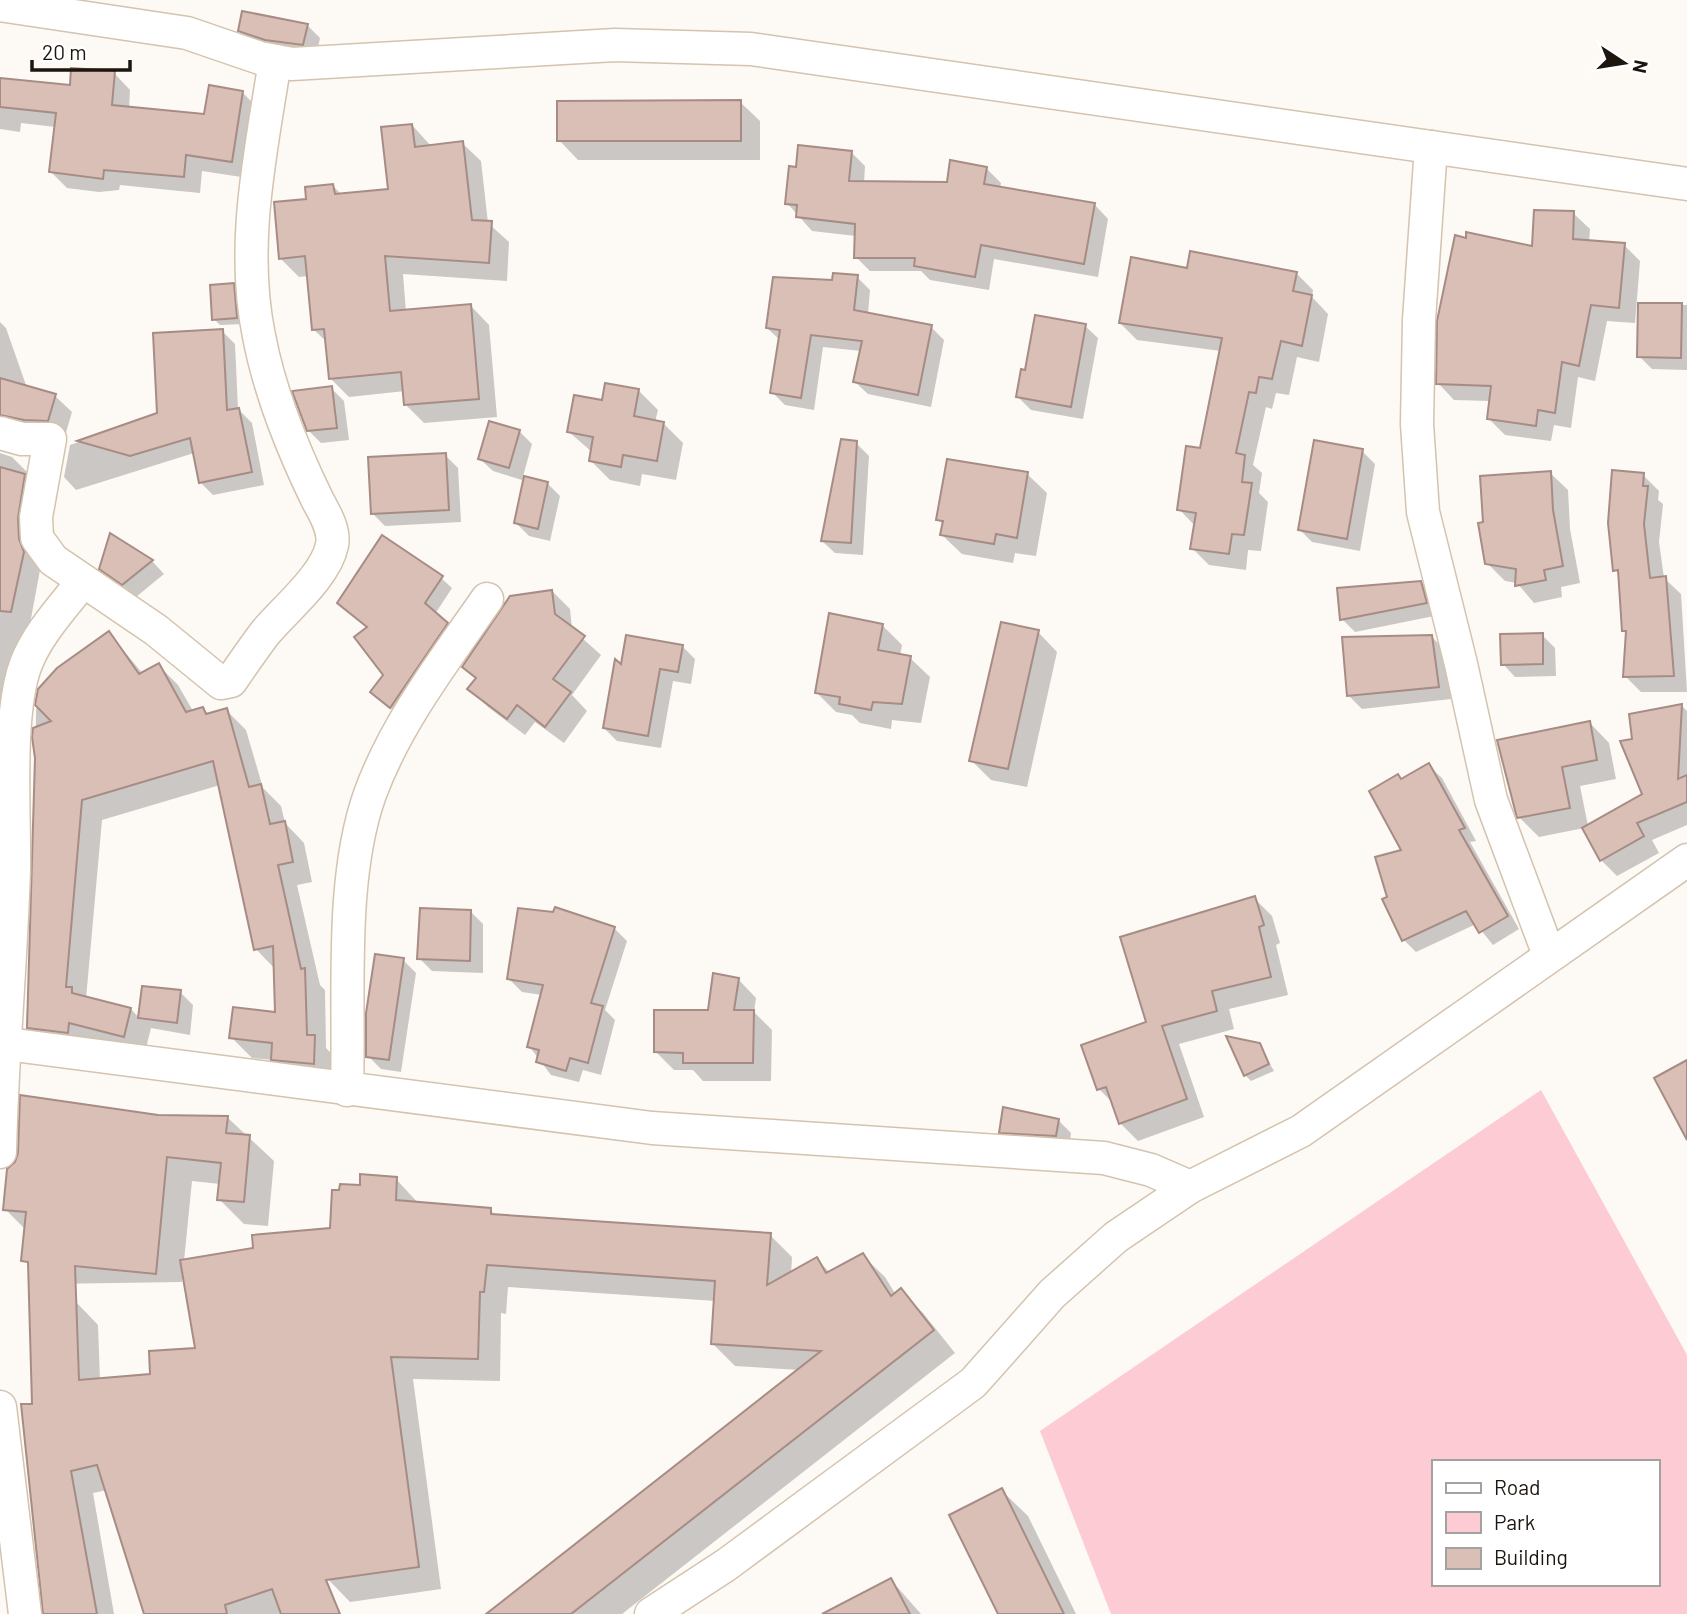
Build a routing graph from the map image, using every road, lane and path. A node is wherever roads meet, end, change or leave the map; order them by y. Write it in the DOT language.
graph roads {
  1 [pos="0,5"];
  2 [pos="275,61"];
  3 [pos="1431,147"];
  4 [pos="1687,184"];
  5 [pos="0,433"];
  6 [pos="83,581"];
  7 [pos="487,599"];
  8 [pos="1687,860"];
  9 [pos="1549,955"];
  10 [pos="1,1043"];
  11 [pos="346,1090"];
  12 [pos="0,1152"];
  13 [pos="1190,1187"];
  14 [pos="0,1407"];
  15 [pos="25,1614"];
  16 [pos="651,1614"];
  1 -- 2 [label="street"];
  2 -- 3 [label="street"];
  2 -- 6 [label="street"];
  3 -- 4 [label="street"];
  3 -- 9 [label="street"];
  5 -- 6 [label="street"];
  6 -- 10 [label="street"];
  7 -- 11 [label="street"];
  8 -- 9 [label="street"];
  9 -- 13 [label="street"];
  10 -- 11 [label="street"];
  10 -- 12 [label="street"];
  11 -- 13 [label="street"];
  13 -- 16 [label="street"];
  14 -- 15 [label="street"];
}
